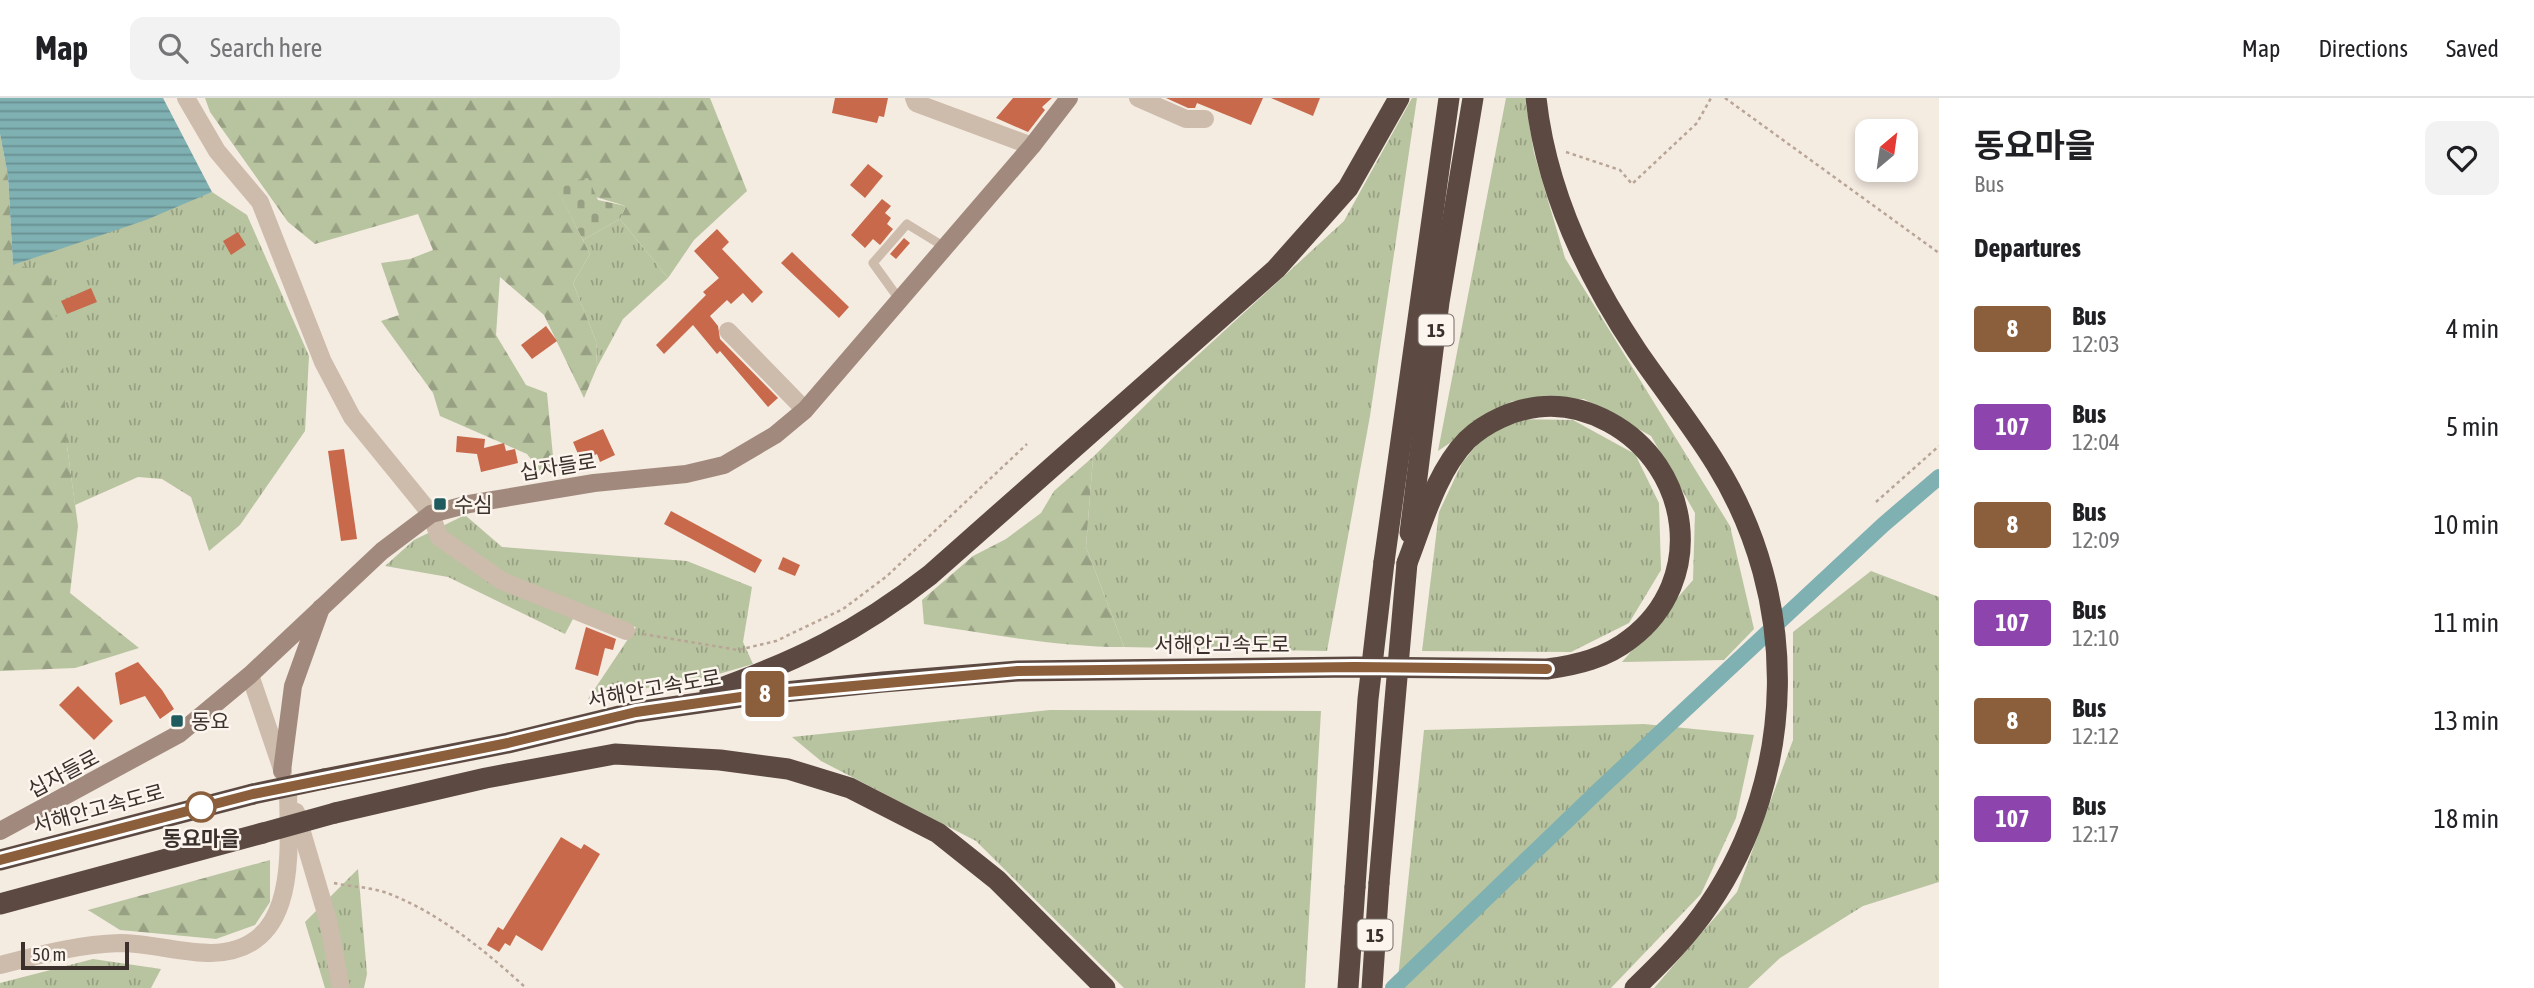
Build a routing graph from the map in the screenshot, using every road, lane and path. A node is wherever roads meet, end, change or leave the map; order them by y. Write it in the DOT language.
graph roads {
  1 [pos="186,98"];
  2 [pos="914,98"];
  3 [pos="1069,98"];
  4 [pos="1138,98"];
  5 [pos="1399,98"];
  6 [pos="1449,98"];
  7 [pos="1473,98"];
  8 [pos="1536,98"];
  9 [pos="1711,98"];
  10 [pos="1726,98"];
  11 [pos="1205,119"];
  12 [pos="1032,146"];
  13 [pos="1566,152"];
  14 [pos="943,246"];
  15 [pos="1939,253"];
  16 [pos="899,299"];
  17 [pos="727,331"];
  18 [pos="805,410"];
  19 [pos="1027,444"];
  20 [pos="1939,446"];
  21 [pos="1876,502"];
  22 [pos="431,514"];
  23 [pos="1407,563"];
  24 [pos="322,605"];
  25 [pos="626,631"];
  26 [pos="250,675"];
  27 [pos="636,712"];
  28 [pos="285,777"];
  29 [pos="0,831"];
  30 [pos="0,860"];
  31 [pos="317,880"];
  32 [pos="0,904"];
  33 [pos="0,965"];
  34 [pos="341,988"];
  35 [pos="526,988"];
  36 [pos="1105,988"];
  37 [pos="1348,988"];
  38 [pos="1372,988"];
  39 [pos="1635,988"];
  1 -- 22 [label="street"];
  2 -- 12 [label="street"];
  3 -- 12 [label="main road, 십자들로"];
  4 -- 11 [label="street"];
  5 -- 27 [label="highway"];
  6 -- 37 [label="highway, 15, bridge"];
  7 -- 23 [label="highway, 15"];
  8 -- 39 [label="highway"];
  9 -- 13 [label="path"];
  10 -- 15 [label="path"];
  12 -- 14 [label="main road, 십자들로"];
  14 -- 16 [label="main road, 십자들로"];
  14 -- 16 [label="lane"];
  16 -- 18 [label="main road, 십자들로"];
  17 -- 18 [label="street"];
  18 -- 22 [label="main road, 십자들로"];
  19 -- 25 [label="path"];
  20 -- 21 [label="path"];
  22 -- 24 [label="main road, 십자들로"];
  22 -- 25 [label="street"];
  23 -- 27 [label="highway, 서해안고속도로"];
  23 -- 38 [label="highway, 15, bridge"];
  24 -- 26 [label="main road, 십자들로"];
  24 -- 28 [label="main road"];
  26 -- 28 [label="street"];
  26 -- 29 [label="main road, 십자들로"];
  27 -- 30 [label="highway, 서해안고속도로, bridge"];
  28 -- 31 [label="street"];
  28 -- 33 [label="street"];
  31 -- 34 [label="street"];
  31 -- 35 [label="path"];
  32 -- 36 [label="highway, bridge"];
}
